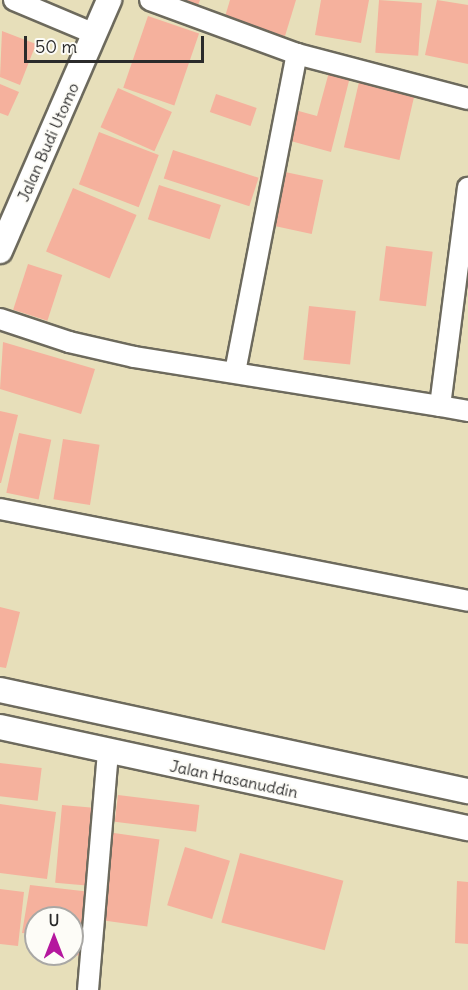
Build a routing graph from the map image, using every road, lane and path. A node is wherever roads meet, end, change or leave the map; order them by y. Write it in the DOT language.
graph roads {
  1 [pos="14,0"];
  2 [pos="109,0"];
  3 [pos="150,0"];
  4 [pos="95,34"];
  5 [pos="297,54"];
  6 [pos="468,99"];
  7 [pos="468,188"];
  8 [pos="0,251"];
  9 [pos="0,319"];
  10 [pos="235,372"];
  11 [pos="440,406"];
  12 [pos="468,411"];
  13 [pos="0,509"];
  14 [pos="468,601"];
  15 [pos="0,690"];
  16 [pos="0,727"];
  17 [pos="108,752"];
  18 [pos="468,791"];
  19 [pos="468,828"];
  20 [pos="88,990"];
  1 -- 4 [label="street"];
  2 -- 4 [label="street, Jalan Budi Utomo"];
  3 -- 5 [label="street"];
  4 -- 8 [label="street, Jalan Budi Utomo"];
  5 -- 6 [label="street"];
  5 -- 10 [label="street"];
  7 -- 11 [label="street"];
  9 -- 10 [label="street"];
  10 -- 11 [label="street"];
  11 -- 12 [label="street"];
  13 -- 14 [label="street"];
  15 -- 18 [label="street"];
  16 -- 17 [label="street, Jalan Hasanuddin"];
  17 -- 19 [label="street, Jalan Hasanuddin"];
  17 -- 20 [label="street"];
}
